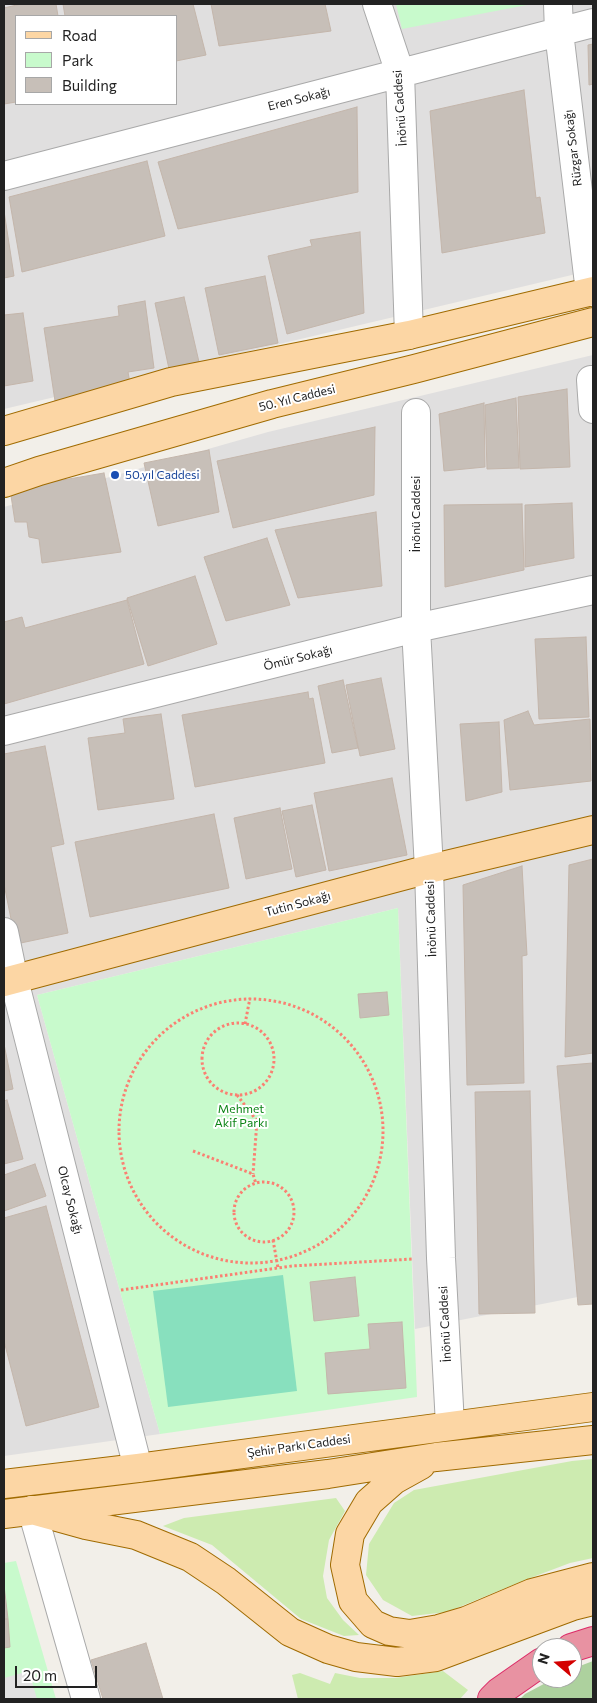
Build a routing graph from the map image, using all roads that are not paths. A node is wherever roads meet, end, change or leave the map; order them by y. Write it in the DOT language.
graph roads {
  1 [pos="377,4"];
  2 [pos="558,4"];
  3 [pos="593,23"];
  4 [pos="559,32"];
  5 [pos="400,73"];
  6 [pos="4,176"];
  7 [pos="592,291"];
  8 [pos="593,322"];
  9 [pos="409,335"];
  10 [pos="591,380"];
  11 [pos="593,409"];
  12 [pos="416,413"];
  13 [pos="4,431"];
  14 [pos="4,483"];
  15 [pos="593,590"];
  16 [pos="416,628"];
  17 [pos="4,731"];
  18 [pos="593,830"];
  19 [pos="429,869"];
  20 [pos="4,932"];
  21 [pos="9,981"];
  22 [pos="593,1407"];
  23 [pos="450,1425"];
  24 [pos="593,1440"];
  25 [pos="436,1457"];
  26 [pos="138,1468"];
  27 [pos="4,1484"];
  28 [pos="32,1510"];
  29 [pos="4,1514"];
  30 [pos="593,1577"];
  31 [pos="593,1601"];
  32 [pos="532,1669"];
  33 [pos="86,1699"];
  34 [pos="492,1699"];
  1 -- 5 [label="street, İnönü Caddesi"];
  2 -- 4 [label="street, Rüzgar Sokağı"];
  3 -- 4 [label="street, Eren Sokağı"];
  4 -- 5 [label="street, Eren Sokağı"];
  4 -- 7 [label="street, Rüzgar Sokağı"];
  5 -- 6 [label="street, Eren Sokağı"];
  5 -- 9 [label="street, İnönü Caddesi"];
  7 -- 9 [label="main road"];
  8 -- 14 [label="main road, 50. Yıl Caddesi"];
  9 -- 13 [label="main road"];
  10 -- 11 [label="street"];
  12 -- 16 [label="street, İnönü Caddesi"];
  15 -- 16 [label="street, Ömür Sokağı"];
  16 -- 17 [label="street, Ömür Sokağı"];
  16 -- 19 [label="street, İnönü Caddesi"];
  18 -- 19 [label="main road, Tutin Sokağı"];
  19 -- 21 [label="main road, Tutin Sokağı"];
  19 -- 23 [label="street, İnönü Caddesi"];
  20 -- 21 [label="street, Olcay Sokağı"];
  21 -- 26 [label="street, Olcay Sokağı"];
  22 -- 23 [label="main road, Şehir Parkı Caddesi"];
  23 -- 26 [label="main road, Şehir Parkı Caddesi"];
  24 -- 25 [label="main road"];
  25 -- 28 [label="main road"];
  25 -- 30 [label="main road"];
  26 -- 27 [label="main road, Şehir Parkı Caddesi"];
  28 -- 29 [label="main road"];
  28 -- 31 [label="main road"];
  28 -- 33 [label="street"];
  32 -- 34 [label="highway"];
}
